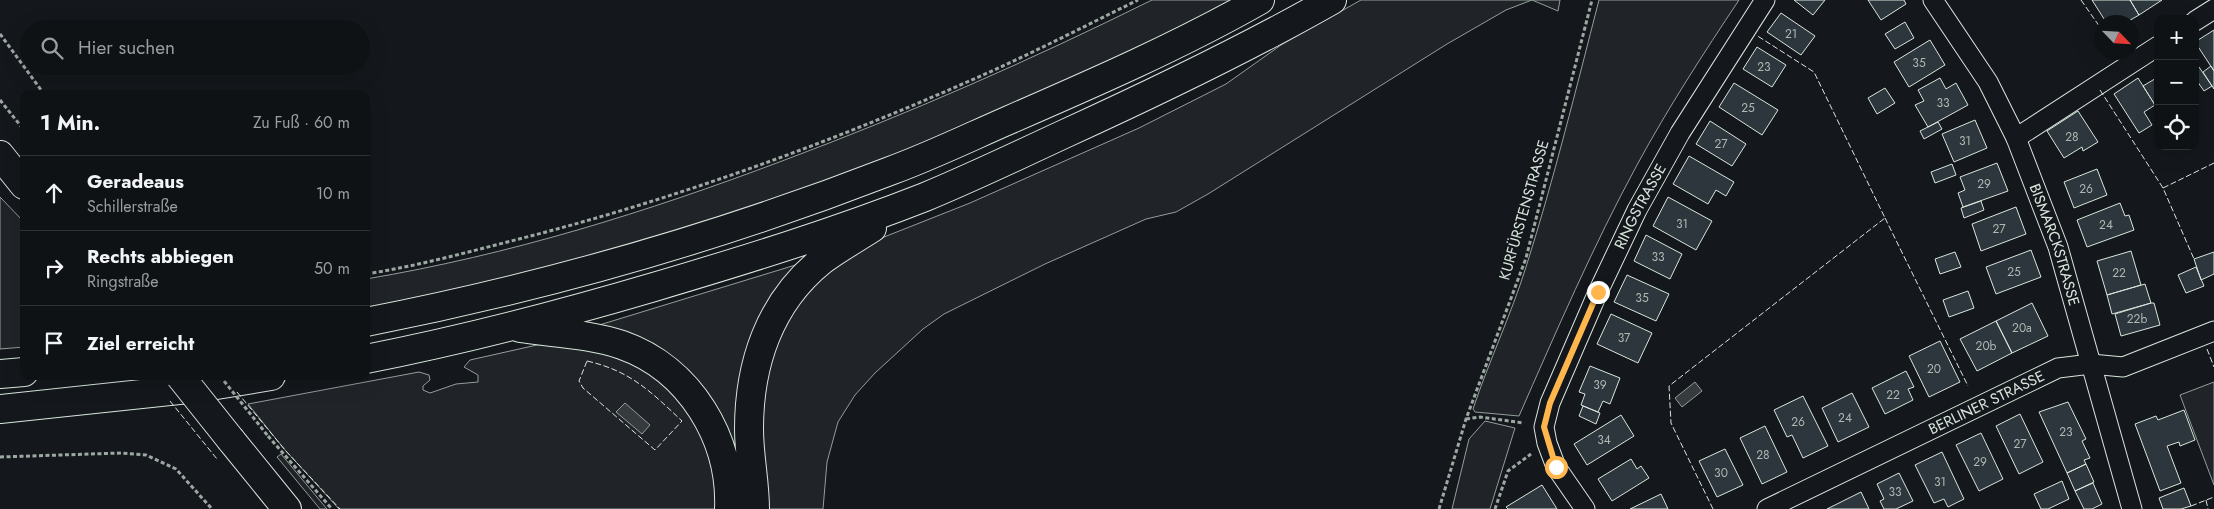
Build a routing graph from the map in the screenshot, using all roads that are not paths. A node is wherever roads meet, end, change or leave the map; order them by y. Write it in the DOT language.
graph roads {
  1 [pos="1260,0"];
  2 [pos="1332,0"];
  3 [pos="1765,0"];
  4 [pos="1933,0"];
  5 [pos="2214,9"];
  6 [pos="2199,18"];
  7 [pos="2154,49"];
  8 [pos="2016,138"];
  9 [pos="0,155"];
  10 [pos="20,180"];
  11 [pos="925,196"];
  12 [pos="370,321"];
  13 [pos="509,326"];
  14 [pos="2214,331"];
  15 [pos="370,358"];
  16 [pos="2091,364"];
  17 [pos="20,372"];
  18 [pos="0,374"];
  19 [pos="183,380"];
  20 [pos="247,380"];
  21 [pos="0,409"];
  22 [pos="287,509"];
  23 [pos="729,509"];
  24 [pos="755,509"];
  25 [pos="1585,509"];
  26 [pos="1767,509"];
  27 [pos="2132,509"];
  1 -- 12 [label="main road"];
  2 -- 11 [label="main road"];
  3 -- 25 [label="street, RINGSTRASSE"];
  4 -- 8 [label="street, BISMARCKSTRASSE"];
  5 -- 6 [label="street"];
  7 -- 8 [label="street"];
  8 -- 16 [label="street, BISMARCKSTRASSE"];
  9 -- 10 [label="main road"];
  11 -- 13 [label="main road"];
  11 -- 24 [label="main road"];
  13 -- 15 [label="main road"];
  13 -- 23 [label="main road"];
  14 -- 16 [label="street, BERLINER STRASSE"];
  16 -- 26 [label="street, BERLINER STRASSE"];
  16 -- 27 [label="street, BISMARCKSTRASSE"];
  17 -- 18 [label="main road"];
  19 -- 22 [label="main road, bridge"];
  20 -- 21 [label="main road"];
}
